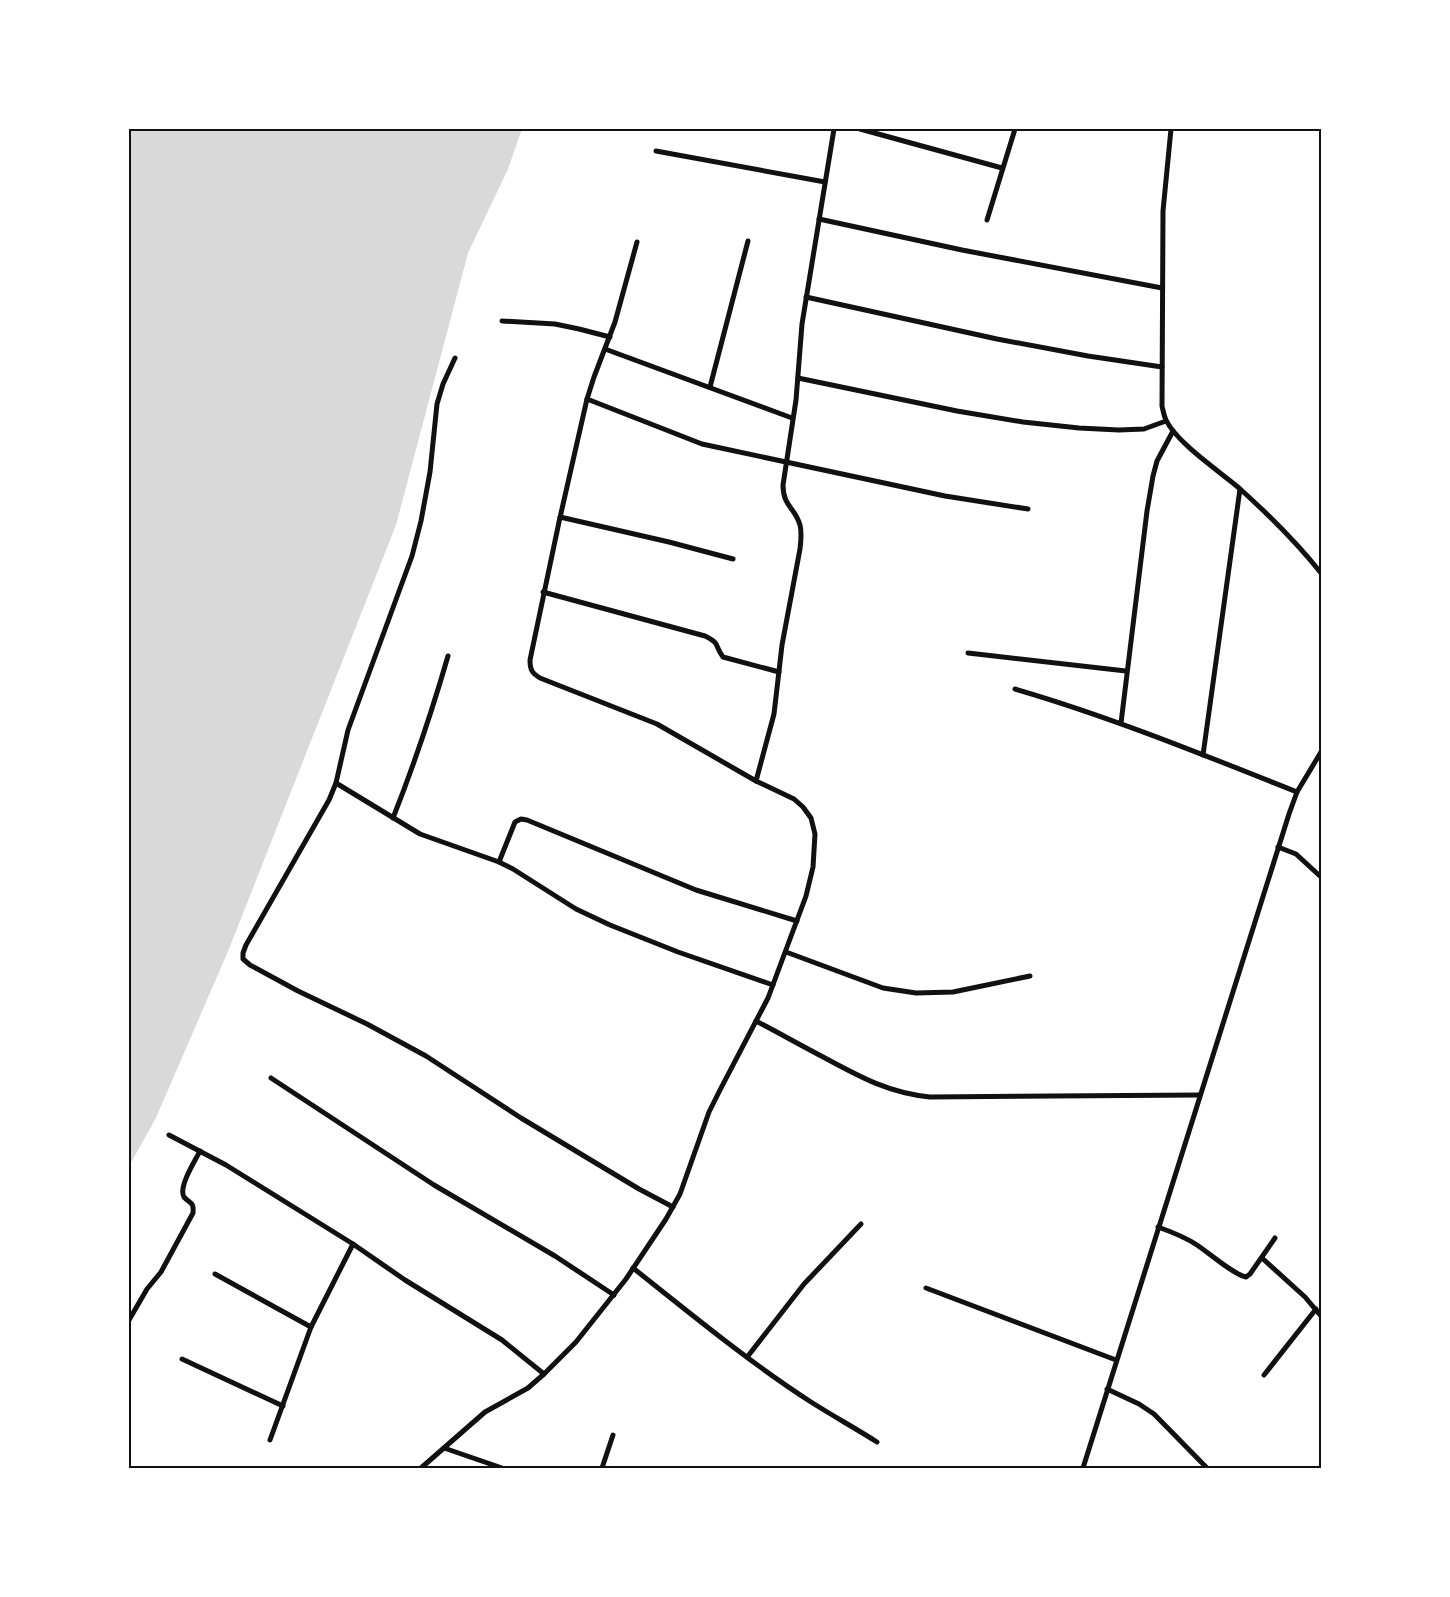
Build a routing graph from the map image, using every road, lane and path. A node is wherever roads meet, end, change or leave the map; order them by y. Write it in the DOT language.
graph roads {
  1 [pos="834,129"];
  2 [pos="860,129"];
  3 [pos="1015,129"];
  4 [pos="1171,129"];
  5 [pos="656,151"];
  6 [pos="1002,168"];
  7 [pos="825,182"];
  8 [pos="819,220"];
  9 [pos="987,220"];
  10 [pos="748,240"];
  11 [pos="637,242"];
  12 [pos="1162,288"];
  13 [pos="806,297"];
  14 [pos="502,321"];
  15 [pos="610,338"];
  16 [pos="605,349"];
  17 [pos="455,358"];
  18 [pos="1162,367"];
  19 [pos="798,378"];
  20 [pos="710,388"];
  21 [pos="587,399"];
  22 [pos="792,418"];
  23 [pos="1166,420"];
  24 [pos="1174,431"];
  25 [pos="786,462"];
  26 [pos="1240,489"];
  27 [pos="1028,509"];
  28 [pos="560,517"];
  29 [pos="733,560"];
  30 [pos="1321,573"];
  31 [pos="543,592"];
  32 [pos="968,653"];
  33 [pos="448,656"];
  34 [pos="1126,671"];
  35 [pos="779,672"];
  36 [pos="1015,689"];
  37 [pos="1120,723"];
  38 [pos="1321,752"];
  39 [pos="1203,755"];
  40 [pos="756,781"];
  41 [pos="336,784"];
  42 [pos="1297,792"];
  43 [pos="393,818"];
  44 [pos="1278,847"];
  45 [pos="499,862"];
  46 [pos="1321,877"];
  47 [pos="797,921"];
  48 [pos="786,952"];
  49 [pos="1030,976"];
  50 [pos="773,985"];
  51 [pos="756,1021"];
  52 [pos="271,1078"];
  53 [pos="1200,1095"];
  54 [pos="169,1135"];
  55 [pos="200,1151"];
  56 [pos="673,1207"];
  57 [pos="861,1224"];
  58 [pos="1158,1227"];
  59 [pos="1275,1238"];
  60 [pos="353,1244"];
  61 [pos="1262,1258"];
  62 [pos="633,1268"];
  63 [pos="215,1274"];
  64 [pos="926,1288"];
  65 [pos="614,1295"];
  66 [pos="1316,1309"];
  67 [pos="1321,1316"];
  68 [pos="129,1320"];
  69 [pos="311,1327"];
  70 [pos="748,1356"];
  71 [pos="182,1359"];
  72 [pos="1116,1360"];
  73 [pos="544,1374"];
  74 [pos="1264,1376"];
  75 [pos="1107,1389"];
  76 [pos="283,1406"];
  77 [pos="613,1435"];
  78 [pos="270,1440"];
  79 [pos="877,1442"];
  80 [pos="444,1448"];
  81 [pos="421,1468"];
  82 [pos="502,1468"];
  83 [pos="602,1468"];
  84 [pos="1084,1468"];
  85 [pos="1208,1468"];
  1 -- 7 [label="street"];
  2 -- 6 [label="street"];
  3 -- 6 [label="street"];
  4 -- 12 [label="street"];
  5 -- 7 [label="street"];
  6 -- 9 [label="street"];
  7 -- 8 [label="street"];
  8 -- 12 [label="street"];
  8 -- 13 [label="street"];
  10 -- 20 [label="street"];
  11 -- 15 [label="street"];
  12 -- 18 [label="street"];
  13 -- 18 [label="street"];
  13 -- 19 [label="street"];
  14 -- 15 [label="street"];
  15 -- 16 [label="street"];
  16 -- 20 [label="street"];
  16 -- 21 [label="street"];
  17 -- 41 [label="street"];
  18 -- 23 [label="street"];
  19 -- 22 [label="street"];
  19 -- 23 [label="street"];
  20 -- 22 [label="street"];
  21 -- 25 [label="street"];
  21 -- 28 [label="street"];
  22 -- 25 [label="street"];
  23 -- 24 [label="street"];
  24 -- 26 [label="street"];
  24 -- 34 [label="street"];
  25 -- 27 [label="street"];
  25 -- 35 [label="street"];
  26 -- 30 [label="street"];
  26 -- 39 [label="street"];
  28 -- 29 [label="street"];
  28 -- 31 [label="street"];
  31 -- 35 [label="street"];
  31 -- 40 [label="street"];
  32 -- 34 [label="street"];
  33 -- 43 [label="street"];
  34 -- 37 [label="street"];
  35 -- 40 [label="street"];
  36 -- 37 [label="street"];
  37 -- 39 [label="street"];
  38 -- 42 [label="street"];
  39 -- 42 [label="street"];
  40 -- 47 [label="street"];
  41 -- 43 [label="street"];
  41 -- 56 [label="street"];
  42 -- 44 [label="street"];
  43 -- 45 [label="street"];
  44 -- 46 [label="street"];
  44 -- 53 [label="street"];
  45 -- 47 [label="street"];
  45 -- 50 [label="street"];
  47 -- 48 [label="street"];
  48 -- 49 [label="street"];
  48 -- 50 [label="street"];
  50 -- 51 [label="street"];
  51 -- 53 [label="street"];
  51 -- 56 [label="street"];
  52 -- 65 [label="street"];
  53 -- 58 [label="street"];
  54 -- 55 [label="street"];
  55 -- 60 [label="street"];
  55 -- 68 [label="street"];
  56 -- 62 [label="street"];
  57 -- 70 [label="street"];
  58 -- 61 [label="street"];
  58 -- 72 [label="street"];
  59 -- 61 [label="street"];
  60 -- 69 [label="street"];
  60 -- 73 [label="street"];
  61 -- 66 [label="street"];
  62 -- 65 [label="street"];
  62 -- 70 [label="street"];
  63 -- 69 [label="street"];
  64 -- 72 [label="street"];
  65 -- 73 [label="street"];
  66 -- 67 [label="street"];
  66 -- 74 [label="street"];
  69 -- 76 [label="street"];
  70 -- 79 [label="street"];
  71 -- 76 [label="street"];
  72 -- 75 [label="street"];
  73 -- 80 [label="street"];
  75 -- 84 [label="street"];
  75 -- 85 [label="street"];
  76 -- 78 [label="street"];
  77 -- 83 [label="street"];
  80 -- 81 [label="street"];
  80 -- 82 [label="street"];
}
